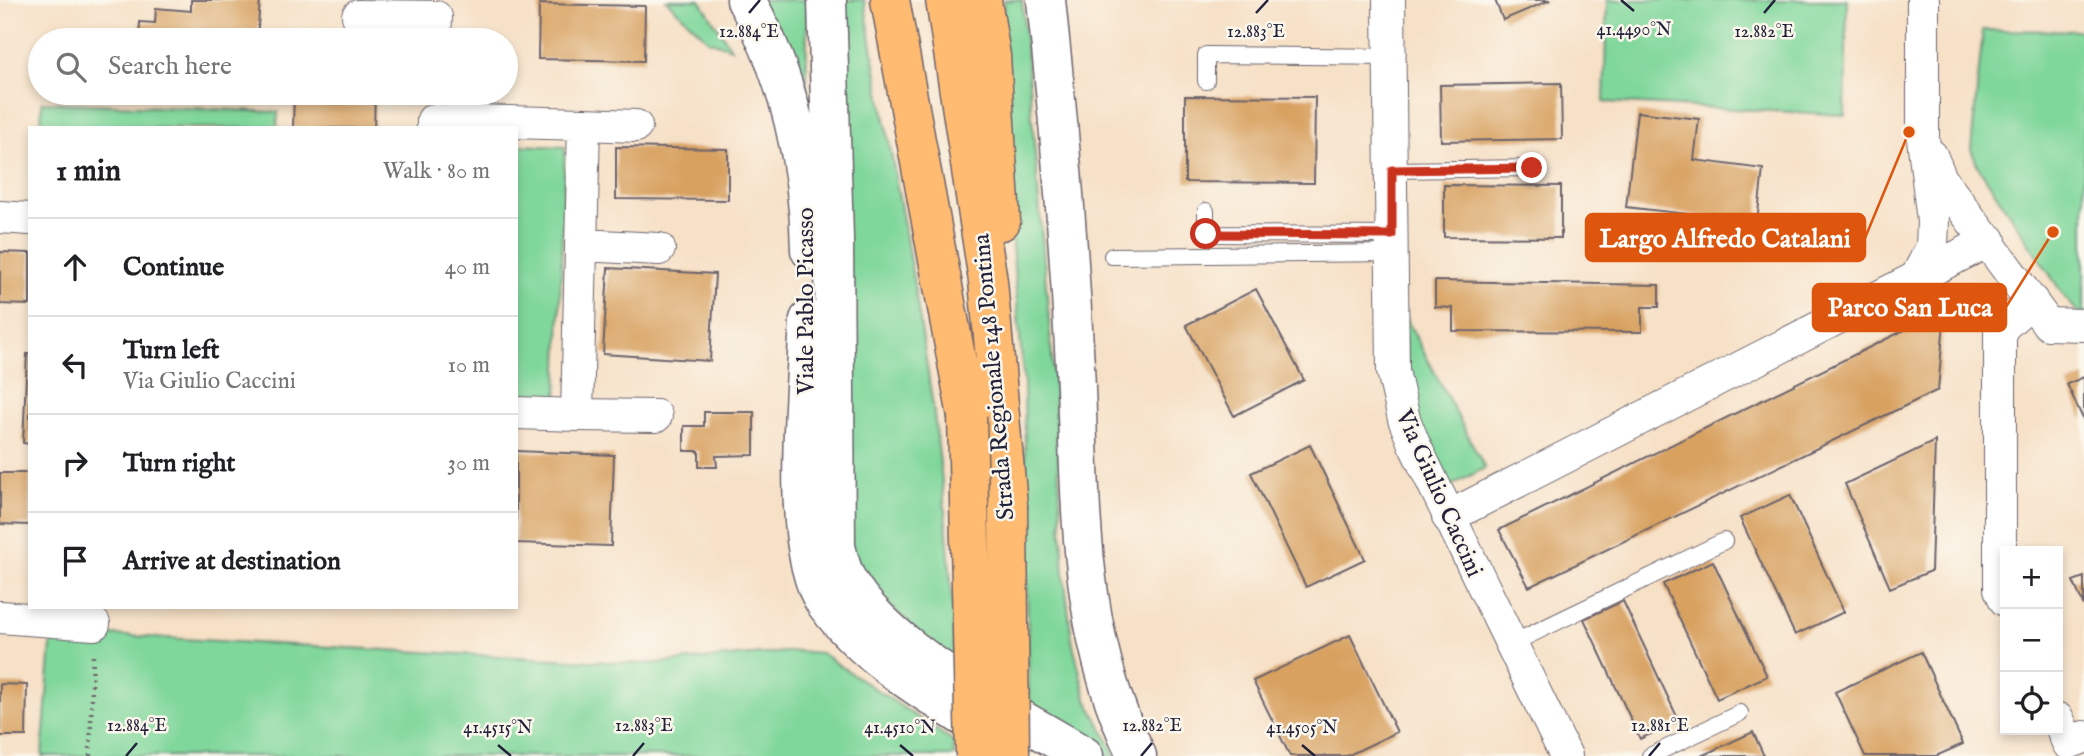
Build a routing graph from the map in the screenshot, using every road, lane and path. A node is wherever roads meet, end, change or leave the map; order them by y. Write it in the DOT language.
graph roads {
  1 [pos="746,0"];
  2 [pos="827,0"];
  3 [pos="890,0"];
  4 [pos="928,0"];
  5 [pos="945,0"];
  6 [pos="982,0"];
  7 [pos="1001,0"];
  8 [pos="1046,0"];
  9 [pos="1389,0"];
  10 [pos="1923,0"];
  11 [pos="358,16"];
  12 [pos="436,28"];
  13 [pos="991,56"];
  14 [pos="1390,57"];
  15 [pos="1206,81"];
  16 [pos="433,114"];
  17 [pos="584,124"];
  18 [pos="636,126"];
  19 [pos="1923,138"];
  20 [pos="1532,168"];
  21 [pos="1392,170"];
  22 [pos="1206,211"];
  23 [pos="0,217"];
  24 [pos="28,219"];
  25 [pos="1990,240"];
  26 [pos="1392,244"];
  27 [pos="581,245"];
  28 [pos="659,249"];
  29 [pos="1112,256"];
  30 [pos="1916,278"];
  31 [pos="2032,301"];
  32 [pos="2084,325"];
  33 [pos="518,413"];
  34 [pos="577,415"];
  35 [pos="656,416"];
  36 [pos="967,416"];
  37 [pos="1008,505"];
  38 [pos="1448,517"];
  39 [pos="1724,541"];
  40 [pos="2000,546"];
  41 [pos="0,617"];
  42 [pos="93,624"];
  43 [pos="1511,644"];
  44 [pos="1740,713"];
  45 [pos="2063,731"];
  46 [pos="2084,737"];
  47 [pos="90,756"];
  48 [pos="975,756"];
  49 [pos="1010,756"];
  50 [pos="1025,756"];
  51 [pos="1084,756"];
  52 [pos="1137,756"];
  53 [pos="1566,756"];
  54 [pos="1650,756"];
  1 -- 50 [label="street, Viale Pablo Picasso"];
  2 -- 51 [label="street"];
  3 -- 36 [label="main road"];
  4 -- 36 [label="main road, Strada Regionale 148 Pontina"];
  5 -- 37 [label="main road, Strada Regionale 148 Pontina"];
  6 -- 13 [label="main road"];
  7 -- 13 [label="main road"];
  8 -- 52 [label="street"];
  9 -- 14 [label="street, Via Giulio Caccini"];
  10 -- 19 [label="street"];
  11 -- 12 [label="street"];
  13 -- 37 [label="main road"];
  14 -- 15 [label="lane"];
  14 -- 21 [label="street, Via Giulio Caccini"];
  16 -- 17 [label="street"];
  17 -- 18 [label="street"];
  17 -- 27 [label="street"];
  19 -- 25 [label="street"];
  19 -- 30 [label="street"];
  20 -- 21 [label="lane"];
  21 -- 26 [label="street, Via Giulio Caccini"];
  22 -- 26 [label="lane"];
  23 -- 24 [label="street"];
  25 -- 30 [label="street"];
  25 -- 31 [label="street"];
  26 -- 29 [label="lane"];
  26 -- 38 [label="street, Via Giulio Caccini"];
  27 -- 28 [label="street"];
  27 -- 34 [label="street"];
  30 -- 38 [label="street"];
  31 -- 32 [label="street"];
  31 -- 40 [label="street"];
  33 -- 34 [label="street"];
  34 -- 35 [label="street"];
  36 -- 48 [label="main road, Strada Regionale 148 Pontina, bridge"];
  37 -- 49 [label="main road, Strada Regionale 148 Pontina, bridge"];
  38 -- 43 [label="street, Via Giulio Caccini"];
  39 -- 43 [label="lane"];
  41 -- 42 [label="street"];
  42 -- 47 [label="path"];
  43 -- 53 [label="street, Via Giulio Caccini"];
  44 -- 54 [label="lane"];
  45 -- 46 [label="street"];
}
